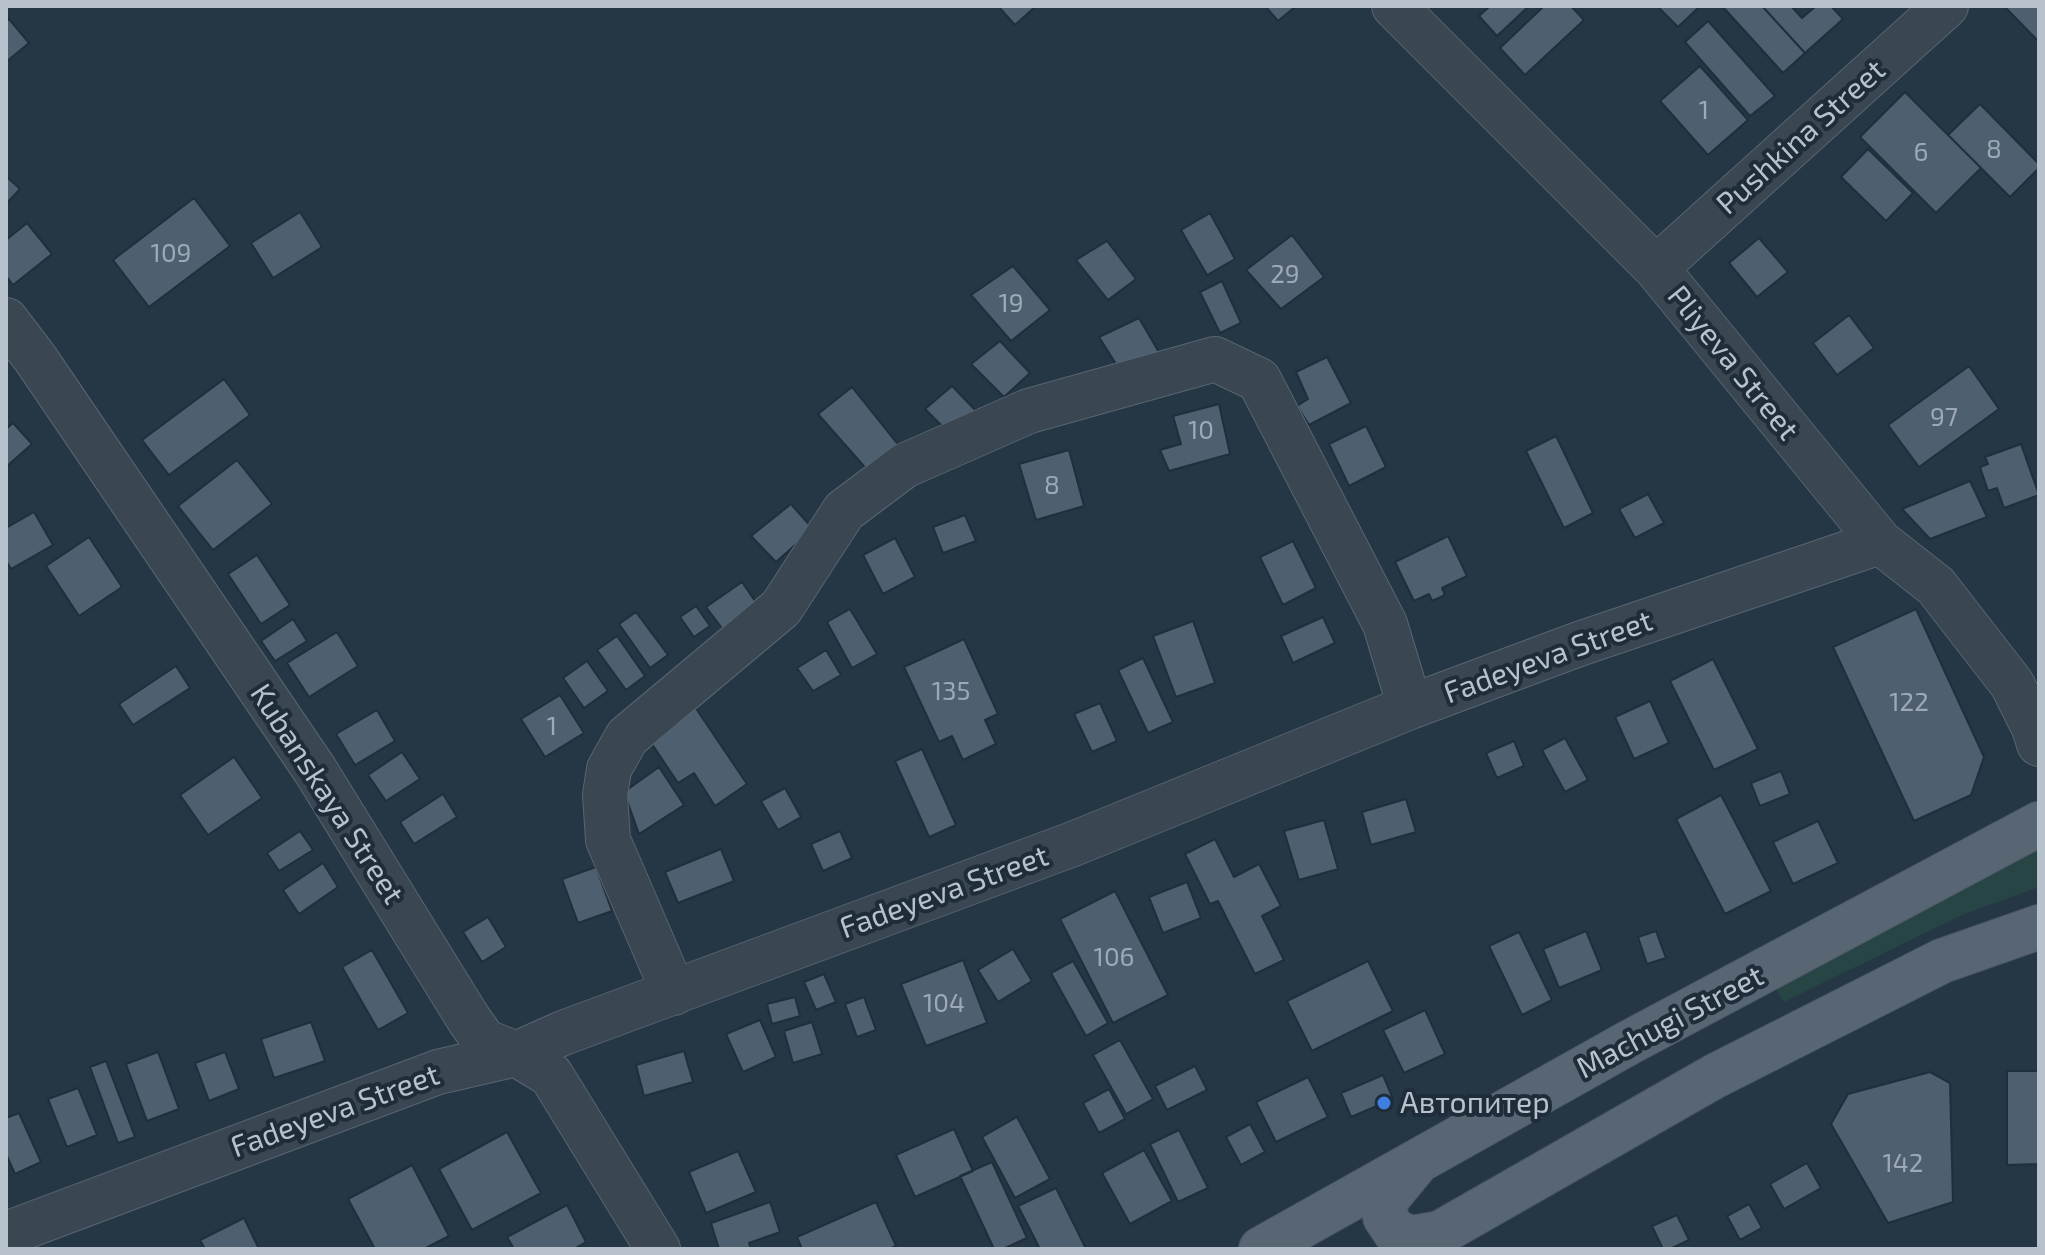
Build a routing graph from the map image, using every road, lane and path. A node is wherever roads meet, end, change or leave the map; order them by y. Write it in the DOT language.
graph roads {
  1 [pos="1394,6"];
  2 [pos="1946,6"];
  3 [pos="1656,268"];
  4 [pos="6,320"];
  5 [pos="1880,542"];
  6 [pos="1410,707"];
  7 [pos="2037,732"];
  8 [pos="2039,824"];
  9 [pos="2039,927"];
  10 [pos="674,993"];
  11 [pos="516,1054"];
  12 [pos="1416,1164"];
  13 [pos="6,1234"];
  14 [pos="1426,1241"];
  15 [pos="658,1249"];
  16 [pos="1261,1249"];
  1 -- 3 [label="street, Pliyeva Street"];
  2 -- 3 [label="street, Pushkina Street"];
  3 -- 5 [label="street, Pliyeva Street"];
  4 -- 11 [label="street, Kubanskaya Street"];
  5 -- 6 [label="street, Fadeyeva Street"];
  5 -- 7 [label="street, Pliyeva Street"];
  6 -- 10 [label="street, Fadeyeva Street"];
  6 -- 10 [label="street"];
  8 -- 12 [label="main road, Machugi Street"];
  9 -- 14 [label="main road"];
  10 -- 11 [label="street, Fadeyeva Street"];
  11 -- 13 [label="street, Fadeyeva Street"];
  11 -- 15 [label="street, Kubanskaya Street"];
  12 -- 14 [label="main road"];
  12 -- 16 [label="main road, Machugi Street"];
}
